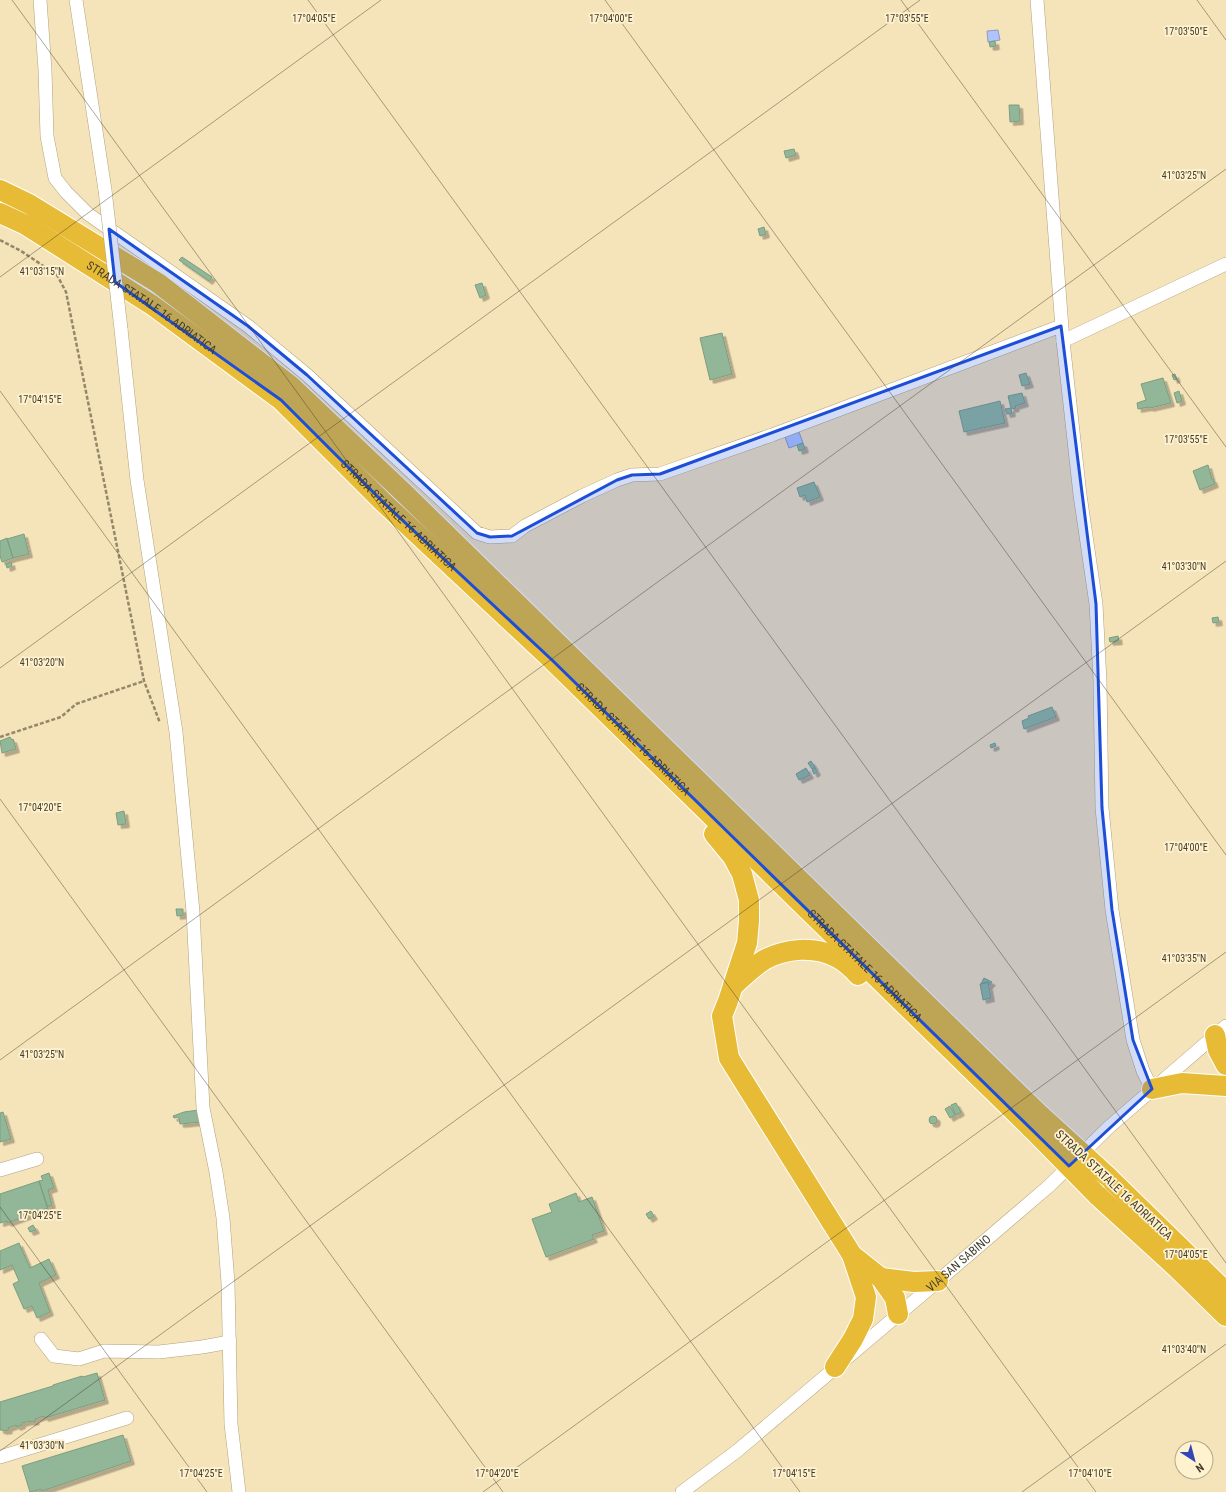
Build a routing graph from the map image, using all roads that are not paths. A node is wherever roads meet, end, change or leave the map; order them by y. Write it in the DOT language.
graph roads {
  1 [pos="40,0"];
  2 [pos="76,0"];
  3 [pos="1037,0"];
  4 [pos="0,190"];
  5 [pos="0,213"];
  6 [pos="1226,264"];
  7 [pos="1061,326"];
  8 [pos="1062,341"];
  9 [pos="552,660"];
  10 [pos="733,986"];
  11 [pos="1222,1033"];
  12 [pos="1226,1065"];
  13 [pos="1226,1086"];
  14 [pos="1152,1088"];
  15 [pos="1031,1120"];
  16 [pos="37,1159"];
  17 [pos="0,1170"];
  18 [pos="1106,1175"];
  19 [pos="852,1255"];
  20 [pos="1226,1275"];
  21 [pos="881,1278"];
  22 [pos="938,1281"];
  23 [pos="1226,1292"];
  24 [pos="866,1297"];
  25 [pos="898,1314"];
  26 [pos="1226,1316"];
  27 [pos="41,1339"];
  28 [pos="230,1342"];
  29 [pos="835,1367"];
  30 [pos="127,1418"];
  31 [pos="0,1457"];
  32 [pos="239,1492"];
  33 [pos="682,1492"];
  1 -- 7 [label="street"];
  2 -- 28 [label="street, bridge"];
  3 -- 7 [label="street"];
  4 -- 15 [label="highway, STRADA STATALE 16 ADRIATICA"];
  5 -- 9 [label="highway, STRADA STATALE 16 ADRIATICA"];
  6 -- 8 [label="street"];
  7 -- 8 [label="street"];
  8 -- 14 [label="street"];
  9 -- 10 [label="highway"];
  9 -- 15 [label="highway, STRADA STATALE 16 ADRIATICA"];
  10 -- 15 [label="highway"];
  10 -- 19 [label="highway"];
  11 -- 12 [label="highway"];
  11 -- 14 [label="street, VIA SAN SABINO"];
  13 -- 14 [label="highway"];
  14 -- 22 [label="street, VIA SAN SABINO"];
  15 -- 18 [label="highway, STRADA STATALE 16 ADRIATICA, bridge"];
  15 -- 26 [label="highway, STRADA STATALE 16 ADRIATICA, bridge"];
  16 -- 17 [label="street"];
  18 -- 20 [label="highway"];
  18 -- 23 [label="highway, STRADA STATALE 16 ADRIATICA"];
  19 -- 21 [label="highway"];
  19 -- 24 [label="highway"];
  21 -- 22 [label="highway"];
  21 -- 25 [label="highway"];
  22 -- 25 [label="street, VIA SAN SABINO"];
  24 -- 25 [label="highway"];
  24 -- 29 [label="highway"];
  25 -- 29 [label="street, VIA SAN SABINO"];
  27 -- 28 [label="street"];
  28 -- 32 [label="street"];
  29 -- 33 [label="street, VIA SAN SABINO"];
  30 -- 31 [label="street"];
}
